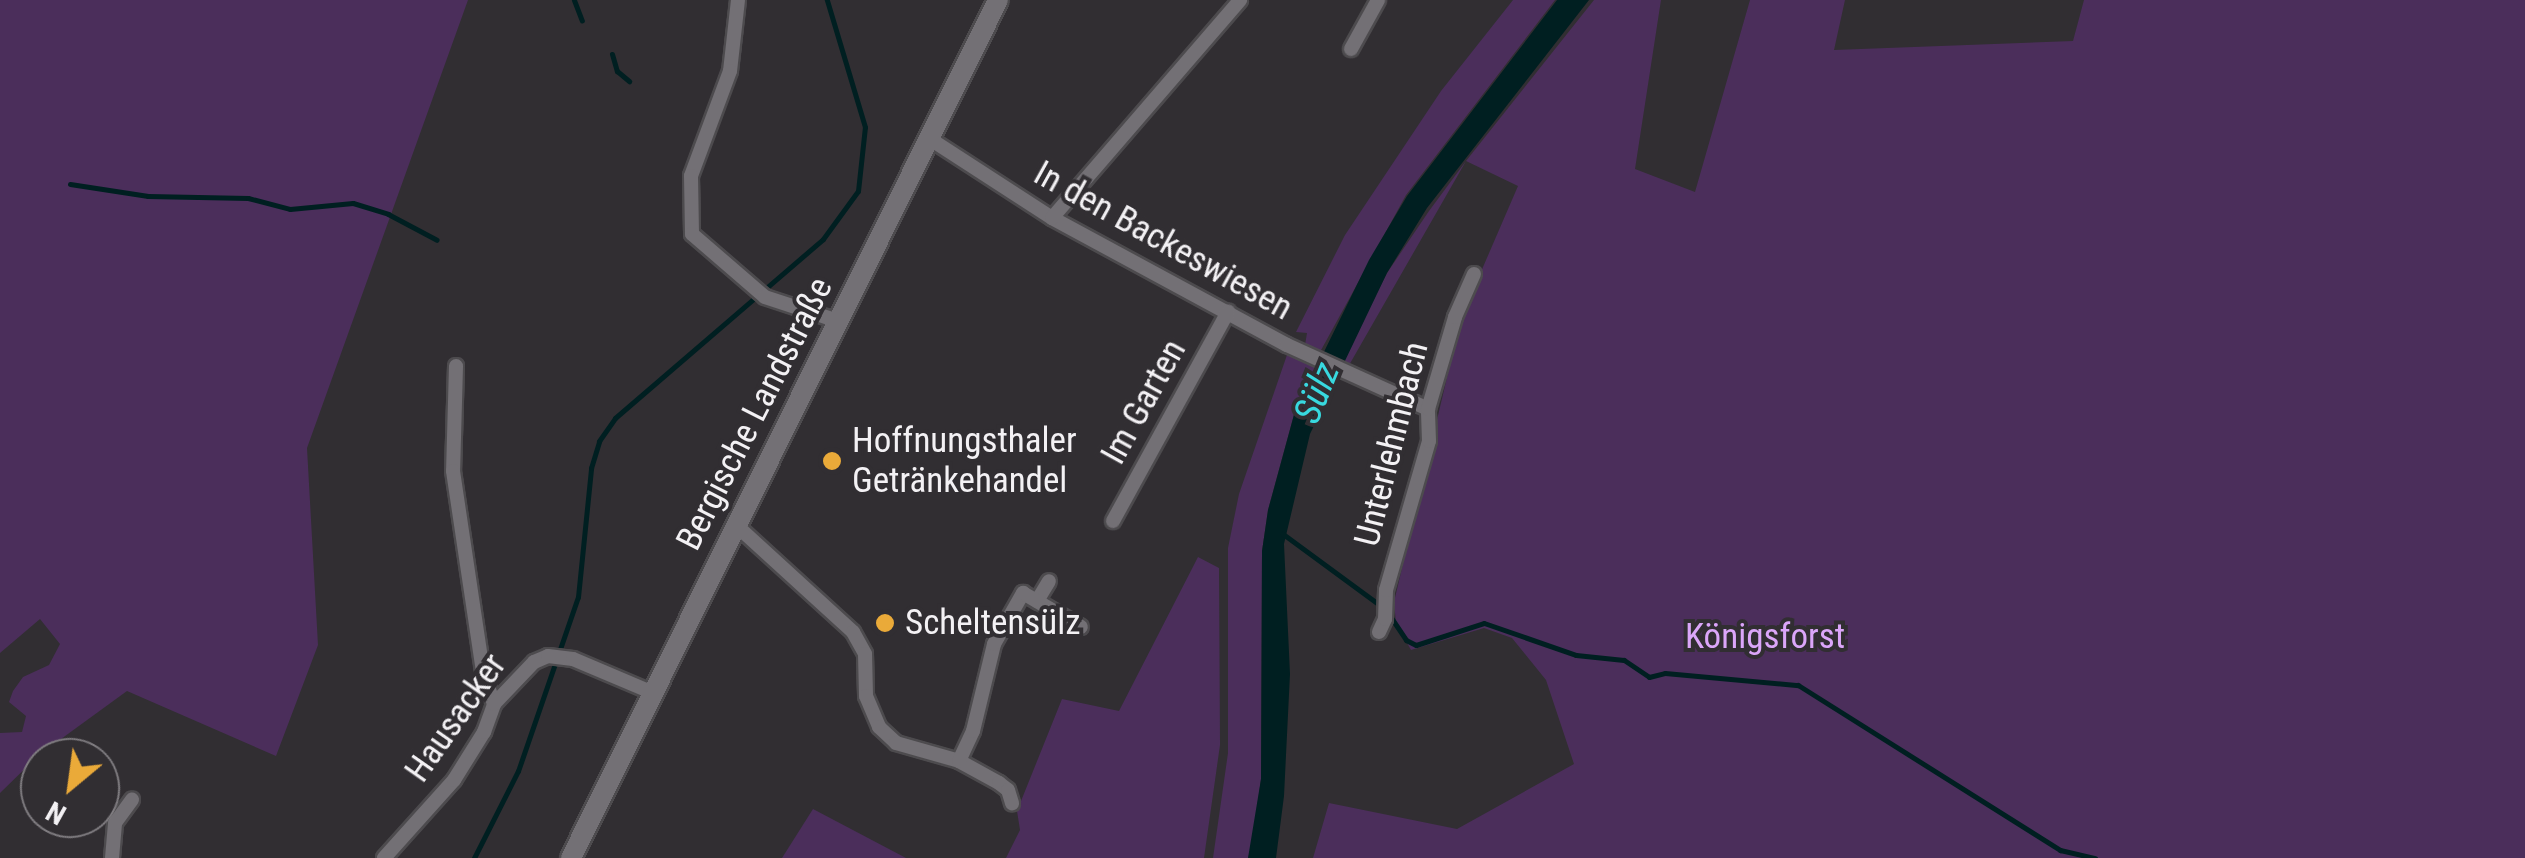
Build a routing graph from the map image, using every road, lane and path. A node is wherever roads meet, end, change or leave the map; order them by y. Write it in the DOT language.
graph roads {
  1 [pos="738,0"];
  2 [pos="998,0"];
  3 [pos="1240,0"];
  4 [pos="1378,0"];
  5 [pos="1351,48"];
  6 [pos="930,139"];
  7 [pos="1052,218"];
  8 [pos="1474,274"];
  9 [pos="1228,312"];
  10 [pos="838,322"];
  11 [pos="456,366"];
  12 [pos="1428,409"];
  13 [pos="1113,520"];
  14 [pos="737,526"];
  15 [pos="1049,581"];
  16 [pos="1037,602"];
  17 [pos="1081,627"];
  18 [pos="1379,632"];
  19 [pos="650,692"];
  20 [pos="494,704"];
  21 [pos="958,760"];
  22 [pos="132,800"];
  23 [pos="1012,803"];
  24 [pos="112,858"];
  25 [pos="384,858"];
  26 [pos="571,858"];
  1 -- 10 [label="street"];
  2 -- 6 [label="main road, Bergische Landstraße"];
  3 -- 7 [label="street"];
  4 -- 5 [label="street"];
  6 -- 7 [label="street, In den Backeswiesen"];
  6 -- 10 [label="main road, Bergische Landstraße"];
  7 -- 9 [label="street, In den Backeswiesen"];
  8 -- 12 [label="street, Unterlehmbach"];
  9 -- 12 [label="street, In den Backeswiesen"];
  9 -- 13 [label="street, Im Garten"];
  10 -- 14 [label="main road, Bergische Landstraße"];
  11 -- 20 [label="street"];
  12 -- 18 [label="street, Unterlehmbach"];
  14 -- 19 [label="main road, Bergische Landstraße"];
  14 -- 21 [label="street"];
  15 -- 16 [label="street"];
  16 -- 17 [label="street"];
  16 -- 21 [label="street"];
  19 -- 20 [label="street, Hausacker"];
  19 -- 26 [label="main road, Bergische Landstraße"];
  20 -- 25 [label="street, Hausacker"];
  21 -- 23 [label="street"];
  22 -- 24 [label="street"];
}
